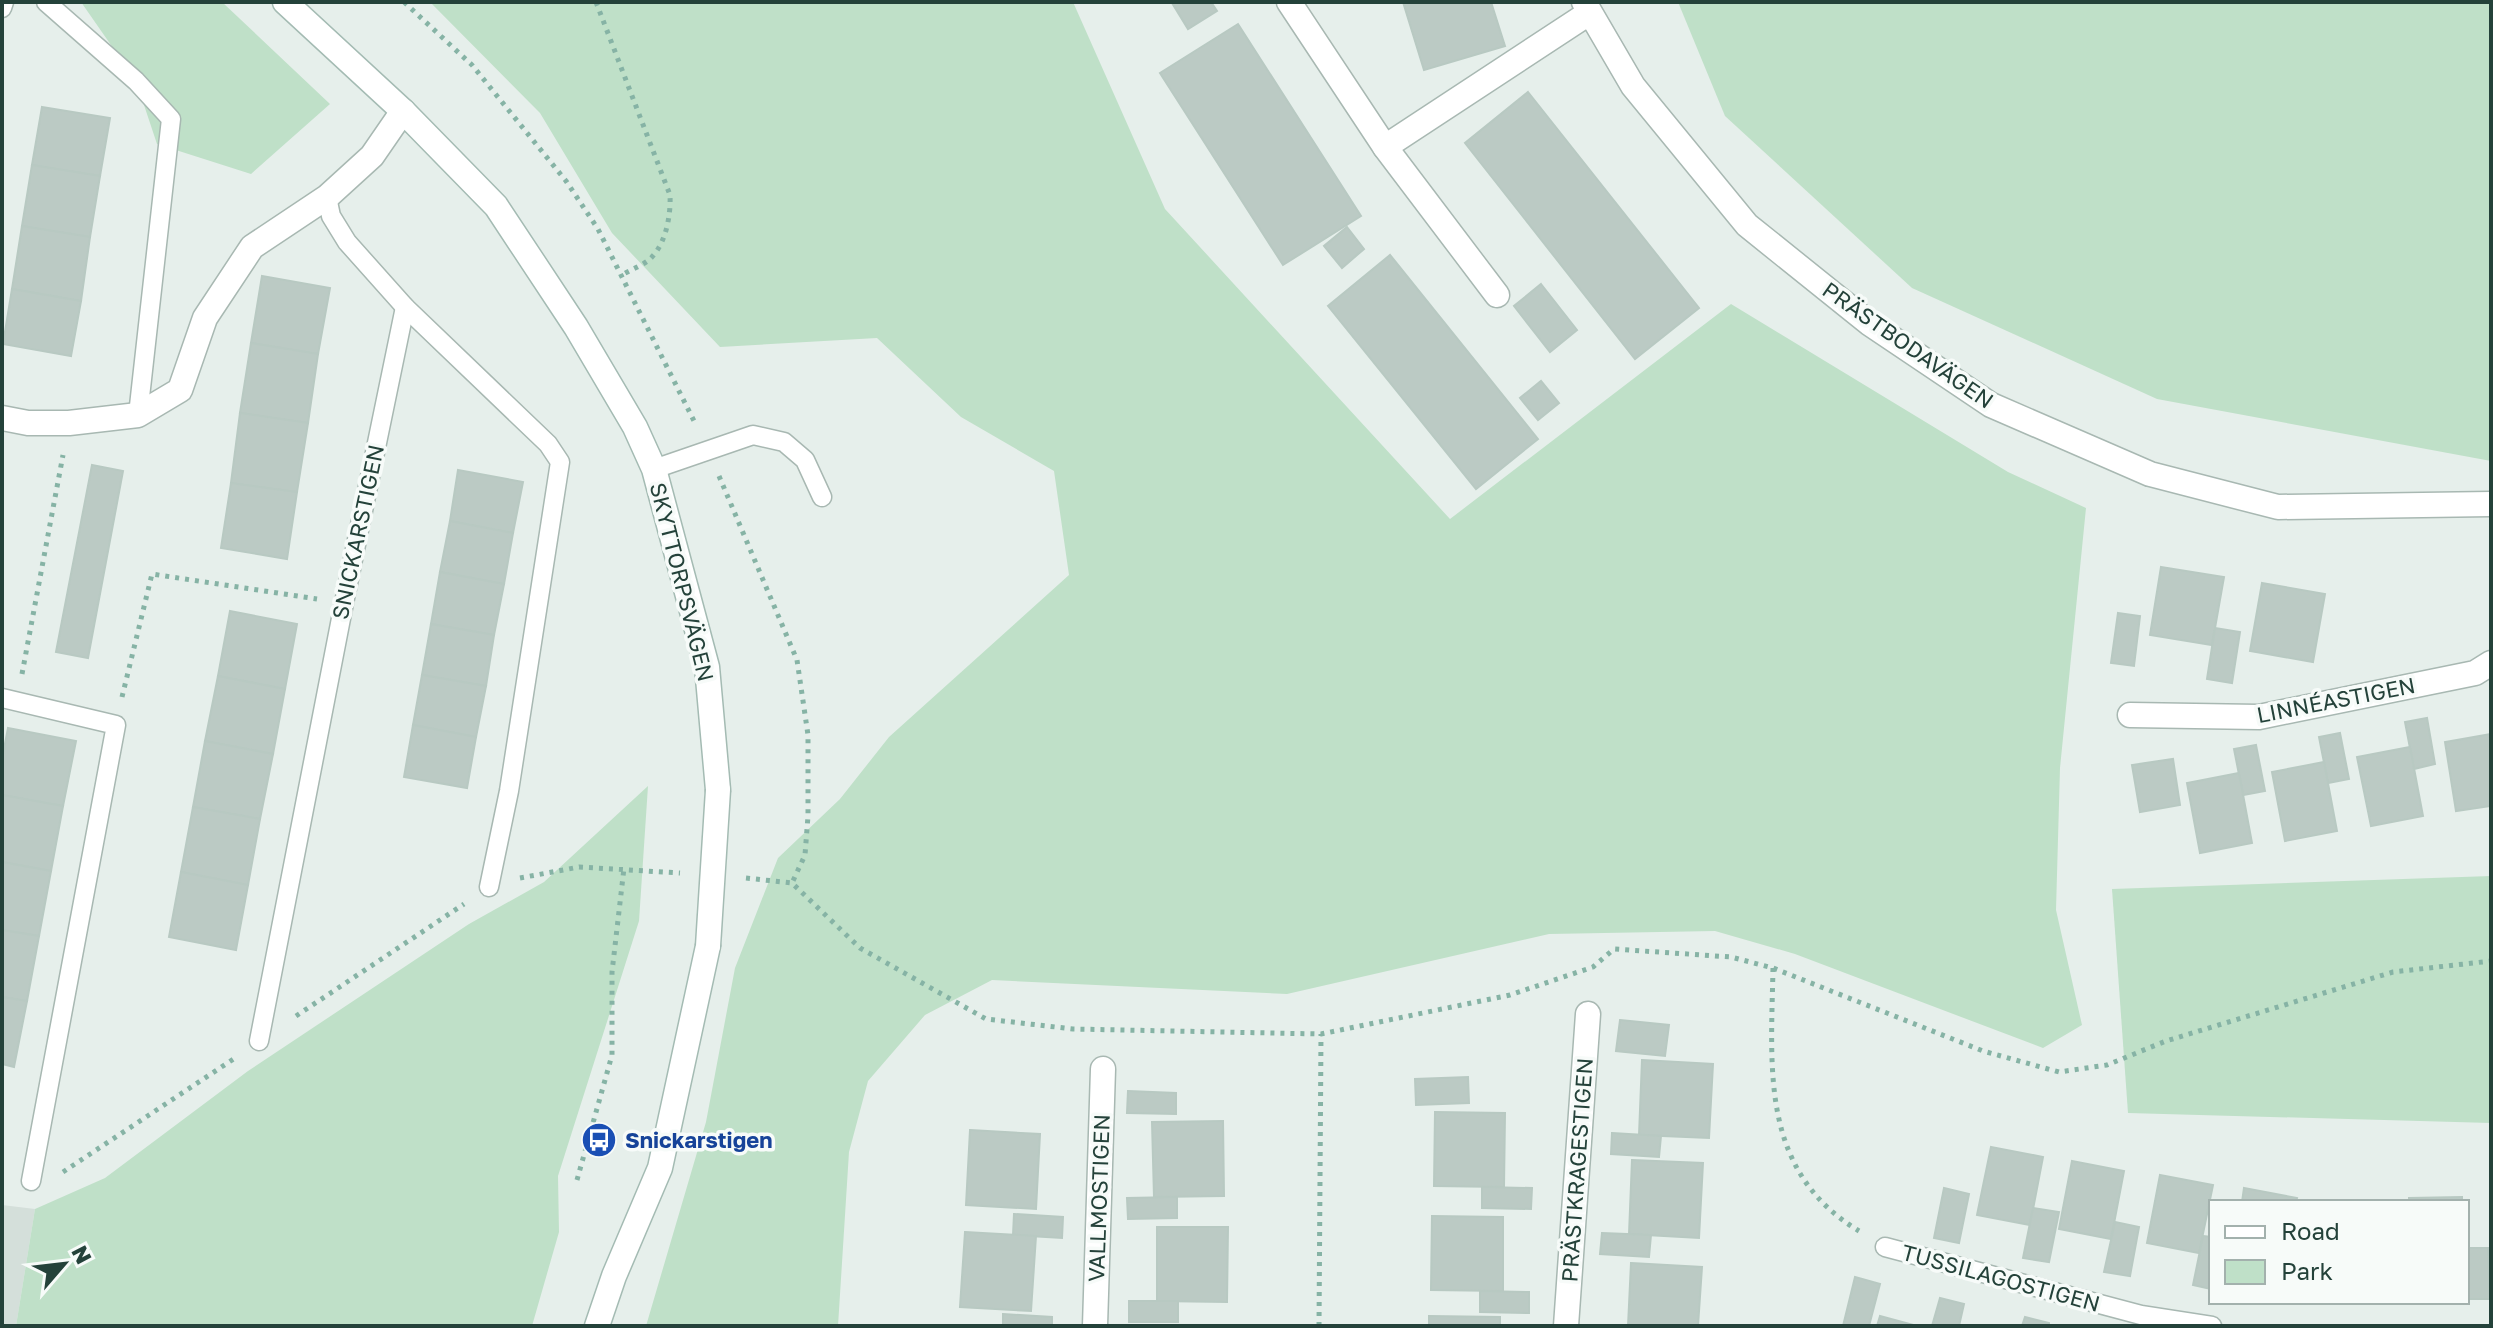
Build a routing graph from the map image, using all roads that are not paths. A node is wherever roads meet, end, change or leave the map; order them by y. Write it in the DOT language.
graph roads {
  1 [pos="4,2"];
  2 [pos="46,2"];
  3 [pos="285,2"];
  4 [pos="1289,2"];
  5 [pos="2,8"];
  6 [pos="1587,8"];
  7 [pos="403,111"];
  8 [pos="1385,147"];
  9 [pos="327,197"];
  10 [pos="1497,295"];
  11 [pos="405,307"];
  12 [pos="138,415"];
  13 [pos="2,418"];
  14 [pos="654,469"];
  15 [pos="822,497"];
  16 [pos="2491,504"];
  17 [pos="2491,663"];
  18 [pos="9,700"];
  19 [pos="2130,715"];
  20 [pos="489,887"];
  21 [pos="1588,1014"];
  22 [pos="259,1041"];
  23 [pos="1103,1069"];
  24 [pos="31,1181"];
  25 [pos="1885,1247"];
  26 [pos="597,1326"];
  27 [pos="1095,1326"];
  28 [pos="1566,1326"];
  29 [pos="2212,1326"];
  1 -- 5 [label="lane"];
  2 -- 12 [label="lane"];
  3 -- 7 [label="street, SKYTTORPSVÄGEN"];
  4 -- 8 [label="street"];
  6 -- 8 [label="street"];
  6 -- 16 [label="street, PRÄSTBODAVÄGEN"];
  7 -- 9 [label="street"];
  7 -- 14 [label="street, SKYTTORPSVÄGEN"];
  8 -- 10 [label="street"];
  9 -- 11 [label="lane"];
  9 -- 12 [label="street"];
  11 -- 20 [label="lane"];
  11 -- 22 [label="lane, SNICKARSTIGEN"];
  12 -- 13 [label="street"];
  14 -- 15 [label="lane"];
  14 -- 26 [label="street, SKYTTORPSVÄGEN, bridge"];
  17 -- 19 [label="street, LINNÉASTIGEN"];
  18 -- 24 [label="lane"];
  21 -- 28 [label="street, PRÄSTKRAGESTIGEN"];
  23 -- 27 [label="street, VALLMOSTIGEN"];
  25 -- 29 [label="lane, TUSSILAGOSTIGEN"];
}
